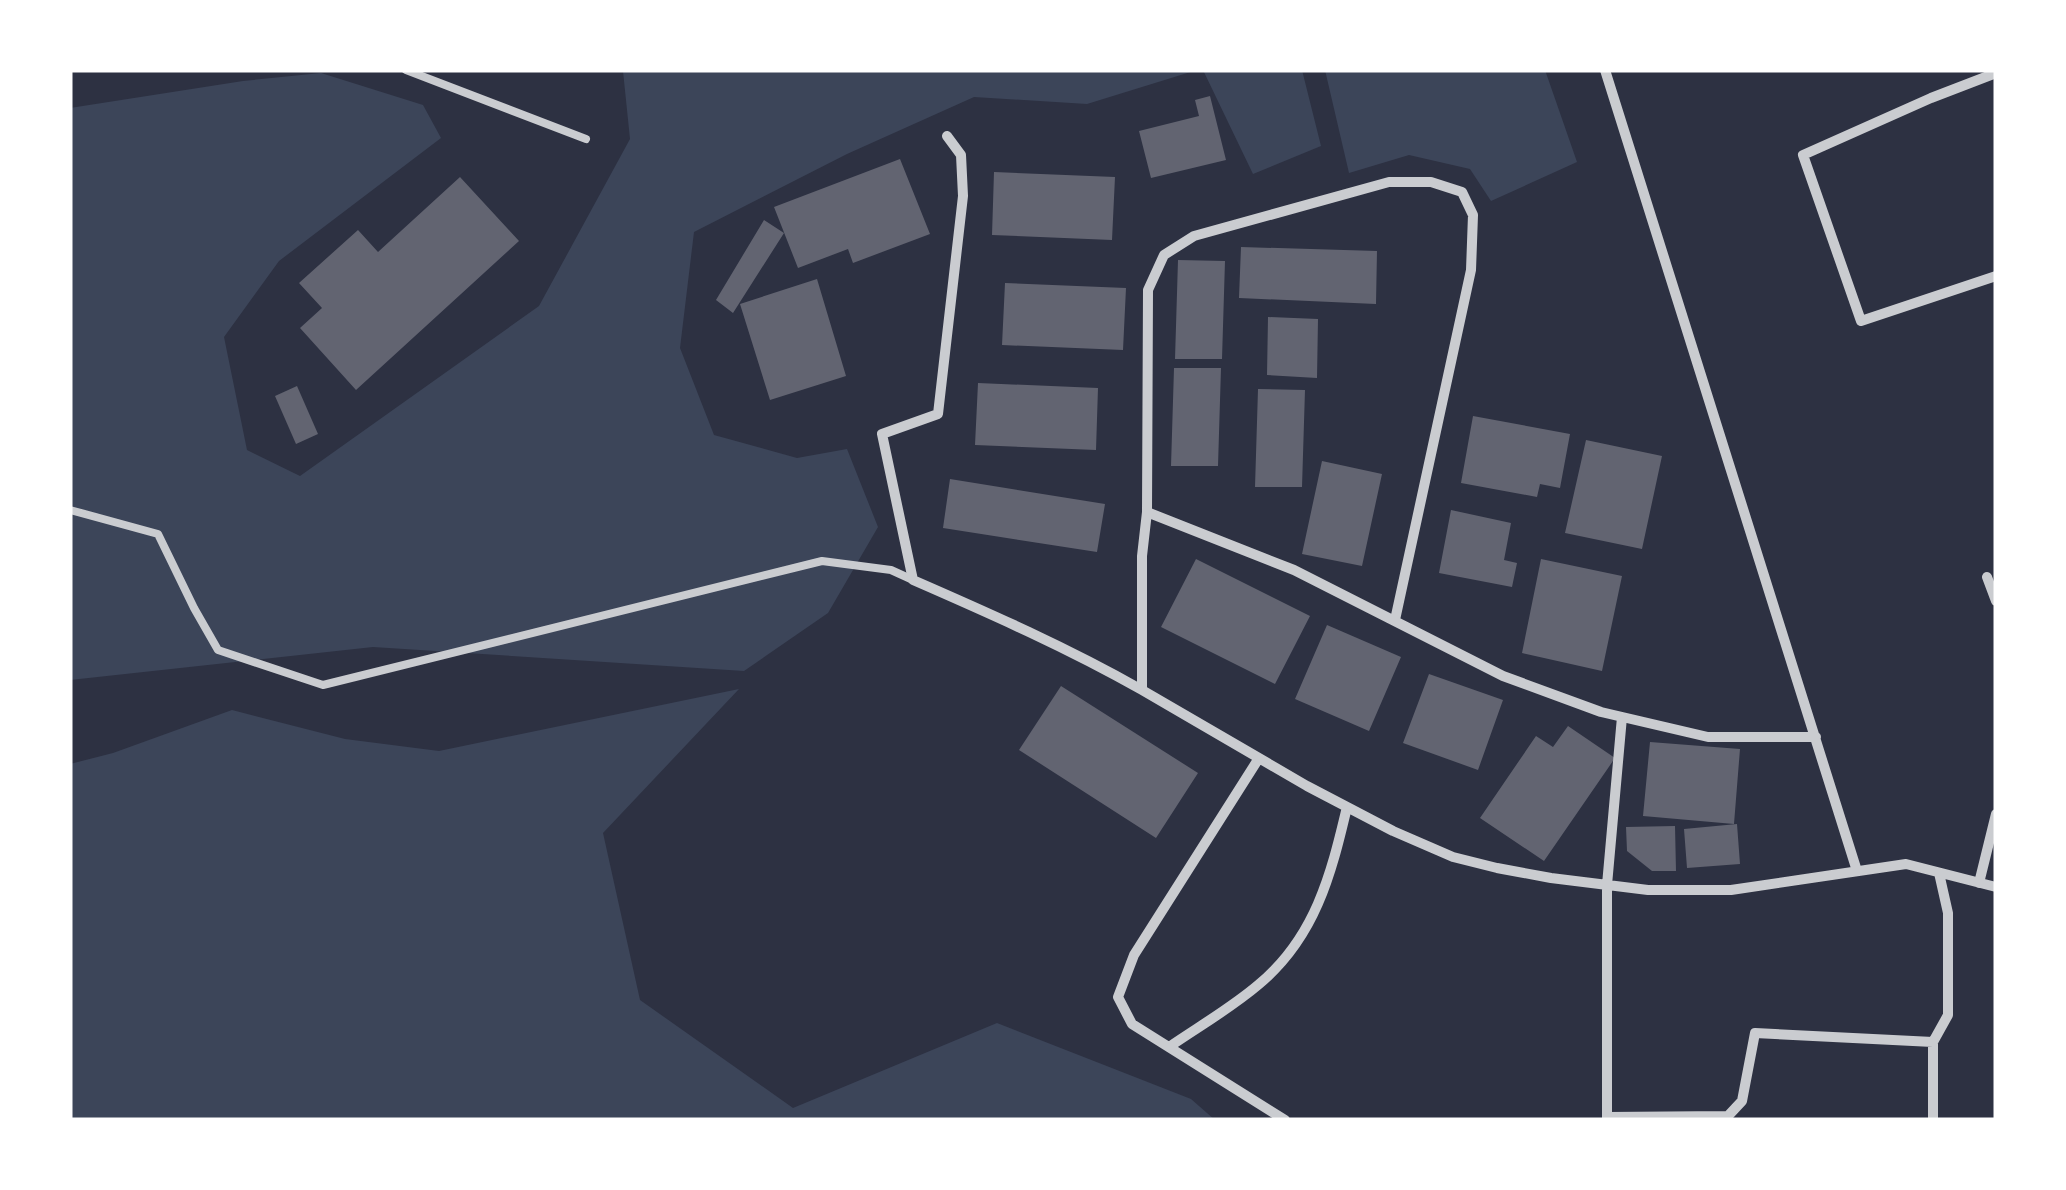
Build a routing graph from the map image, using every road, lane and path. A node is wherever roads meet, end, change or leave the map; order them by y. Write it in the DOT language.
graph roads {
  1 [pos="406,70"];
  2 [pos="1605,70"];
  3 [pos="1996,72"];
  4 [pos="947,136"];
  5 [pos="586,139"];
  6 [pos="1996,276"];
  7 [pos="70,510"];
  8 [pos="1147,512"];
  9 [pos="1987,577"];
  10 [pos="914,580"];
  11 [pos="1996,601"];
  12 [pos="1395,620"];
  13 [pos="1142,690"];
  14 [pos="1622,717"];
  15 [pos="1816,737"];
  16 [pos="1259,758"];
  17 [pos="1348,807"];
  18 [pos="1996,814"];
  19 [pos="1857,871"];
  20 [pos="1940,872"];
  21 [pos="1979,883"];
  22 [pos="1607,885"];
  23 [pos="1996,887"];
  24 [pos="1933,1042"];
  25 [pos="1169,1047"];
  26 [pos="1607,1119"];
  27 [pos="1284,1120"];
  28 [pos="1933,1120"];
  1 -- 5 [label="lane"];
  2 -- 15 [label="street"];
  3 -- 6 [label="street"];
  4 -- 10 [label="street"];
  7 -- 10 [label="lane"];
  8 -- 12 [label="street"];
  8 -- 12 [label="street"];
  8 -- 13 [label="street"];
  9 -- 11 [label="street"];
  10 -- 13 [label="street"];
  12 -- 14 [label="street"];
  13 -- 16 [label="street"];
  14 -- 15 [label="street"];
  14 -- 22 [label="street"];
  15 -- 19 [label="street"];
  16 -- 17 [label="street"];
  16 -- 25 [label="street"];
  17 -- 22 [label="street"];
  17 -- 25 [label="street"];
  18 -- 21 [label="street"];
  19 -- 20 [label="street"];
  19 -- 22 [label="street"];
  20 -- 21 [label="street"];
  20 -- 24 [label="street"];
  21 -- 23 [label="street"];
  22 -- 26 [label="street"];
  24 -- 26 [label="street"];
  24 -- 28 [label="street"];
  25 -- 27 [label="street"];
}
